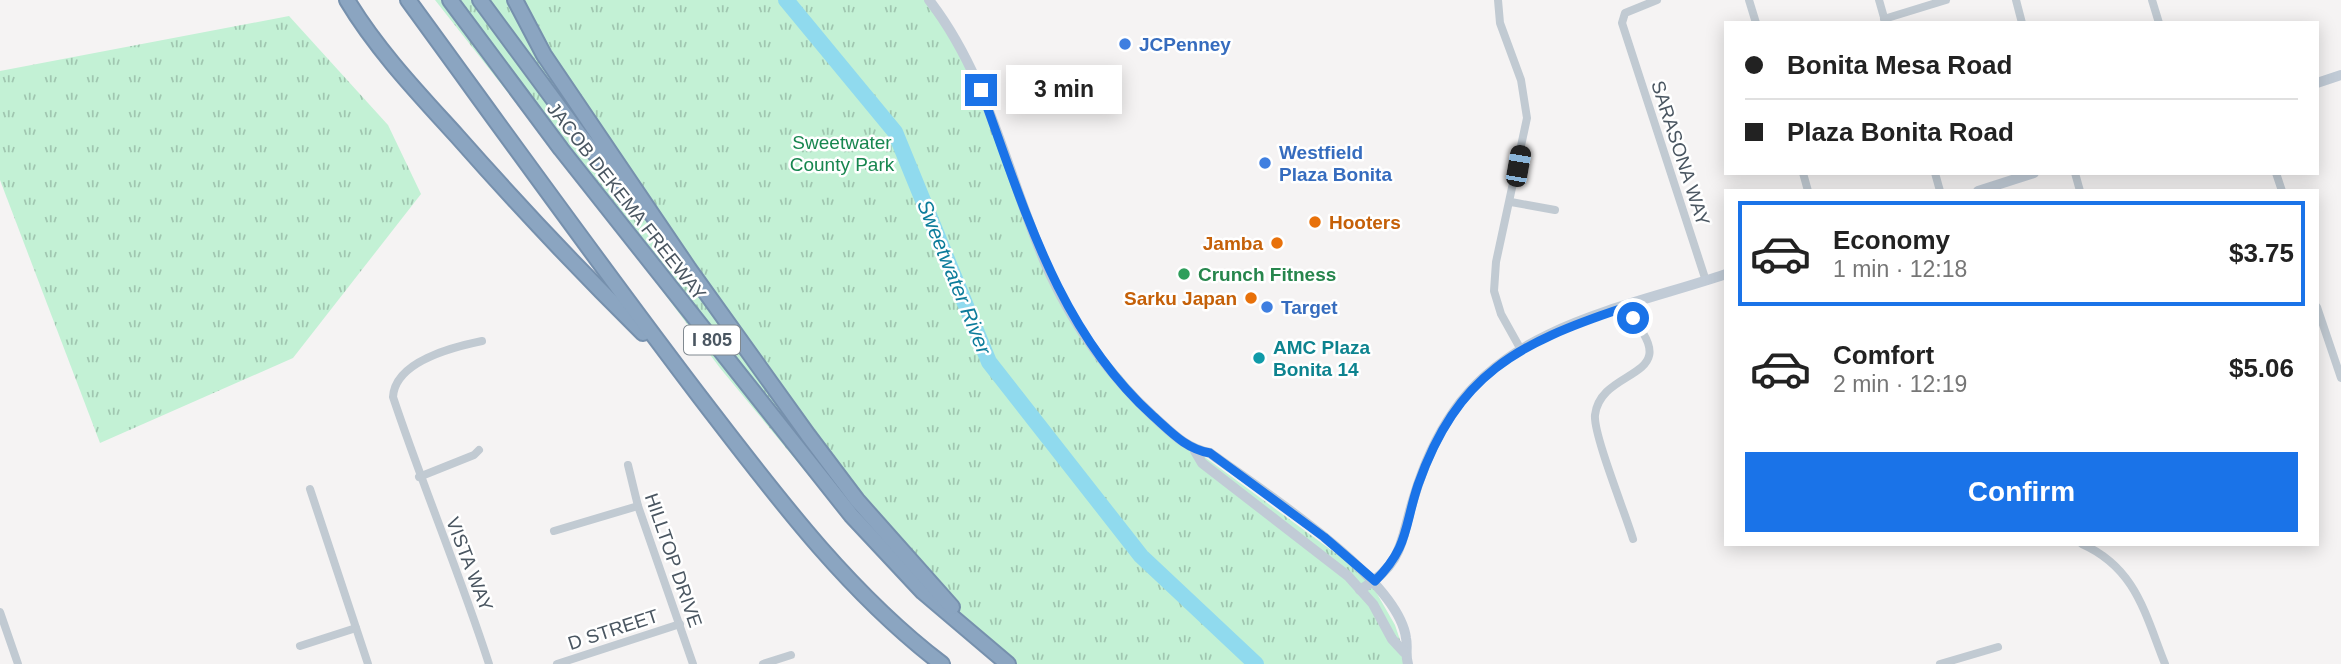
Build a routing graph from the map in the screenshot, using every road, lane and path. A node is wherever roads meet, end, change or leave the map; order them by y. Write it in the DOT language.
graph roads {
  1 [pos="346,0"];
  2 [pos="408,0"];
  3 [pos="480,0"];
  4 [pos="514,0"];
  5 [pos="929,0"];
  6 [pos="1498,0"];
  7 [pos="1657,0"];
  8 [pos="1749,0"];
  9 [pos="1879,0"];
  10 [pos="1947,0"];
  11 [pos="2016,0"];
  12 [pos="2152,0"];
  13 [pos="454,5"];
  14 [pos="1755,21"];
  15 [pos="1885,21"];
  16 [pos="2021,21"];
  17 [pos="2158,21"];
  18 [pos="2341,75"];
  19 [pos="2319,81"];
  20 [pos="2028,175"];
  21 [pos="1984,189"];
  22 [pos="1511,202"];
  23 [pos="1555,211"];
  24 [pos="689,269"];
  25 [pos="1724,275"];
  26 [pos="1706,281"];
  27 [pos="1623,308"];
  28 [pos="2321,335"];
  29 [pos="482,341"];
  30 [pos="1520,348"];
  31 [pos="674,363"];
  32 [pos="2341,378"];
  33 [pos="479,450"];
  34 [pos="1195,450"];
  35 [pos="628,466"];
  36 [pos="419,477"];
  37 [pos="310,489"];
  38 [pos="638,506"];
  39 [pos="554,531"];
  40 [pos="1633,539"];
  41 [pos="2086,546"];
  42 [pos="1375,581"];
  43 [pos="1360,590"];
  44 [pos="0,612"];
  45 [pos="680,624"];
  46 [pos="356,628"];
  47 [pos="300,646"];
  48 [pos="1998,648"];
  49 [pos="989,650"];
  50 [pos="1404,652"];
  51 [pos="791,654"];
  52 [pos="18,664"];
  53 [pos="368,664"];
  54 [pos="489,664"];
  55 [pos="557,664"];
  56 [pos="693,664"];
  57 [pos="763,664"];
  58 [pos="942,664"];
  59 [pos="1008,664"];
  60 [pos="1408,664"];
  61 [pos="1940,664"];
  62 [pos="2165,664"];
  1 -- 31 [label="highway"];
  2 -- 31 [label="highway, I 805"];
  3 -- 24 [label="highway"];
  4 -- 24 [label="highway"];
  5 -- 34 [label="main road"];
  6 -- 22 [label="street"];
  7 -- 26 [label="street, SARASONA WAY"];
  8 -- 14 [label="street"];
  9 -- 15 [label="street"];
  10 -- 15 [label="street"];
  11 -- 16 [label="street"];
  12 -- 17 [label="street"];
  13 -- 49 [label="highway, JACOB DEKEMA FREEWAY / I 805"];
  18 -- 19 [label="main road"];
  20 -- 21 [label="main road"];
  22 -- 23 [label="street"];
  22 -- 30 [label="street"];
  24 -- 49 [label="highway"];
  25 -- 26 [label="main road"];
  26 -- 27 [label="main road"];
  27 -- 30 [label="main road"];
  27 -- 40 [label="street"];
  28 -- 32 [label="street"];
  29 -- 36 [label="street, VISTA WAY"];
  30 -- 42 [label="main road"];
  31 -- 58 [label="highway, I 805"];
  33 -- 36 [label="street"];
  34 -- 42 [label="main road"];
  34 -- 43 [label="main road"];
  35 -- 38 [label="street, HILLTOP DRIVE"];
  36 -- 54 [label="street, VISTA WAY"];
  37 -- 46 [label="street"];
  38 -- 39 [label="street"];
  38 -- 45 [label="street, HILLTOP DRIVE"];
  41 -- 62 [label="street"];
  42 -- 43 [label="main road"];
  42 -- 50 [label="main road"];
  43 -- 50 [label="main road"];
  44 -- 52 [label="street"];
  45 -- 55 [label="street, D STREET"];
  45 -- 56 [label="street, HILLTOP DRIVE"];
  46 -- 47 [label="street"];
  46 -- 53 [label="street"];
  48 -- 61 [label="street"];
  49 -- 59 [label="highway, JACOB DEKEMA FREEWAY / I 805"];
  50 -- 60 [label="main road"];
  51 -- 57 [label="street"];
}
